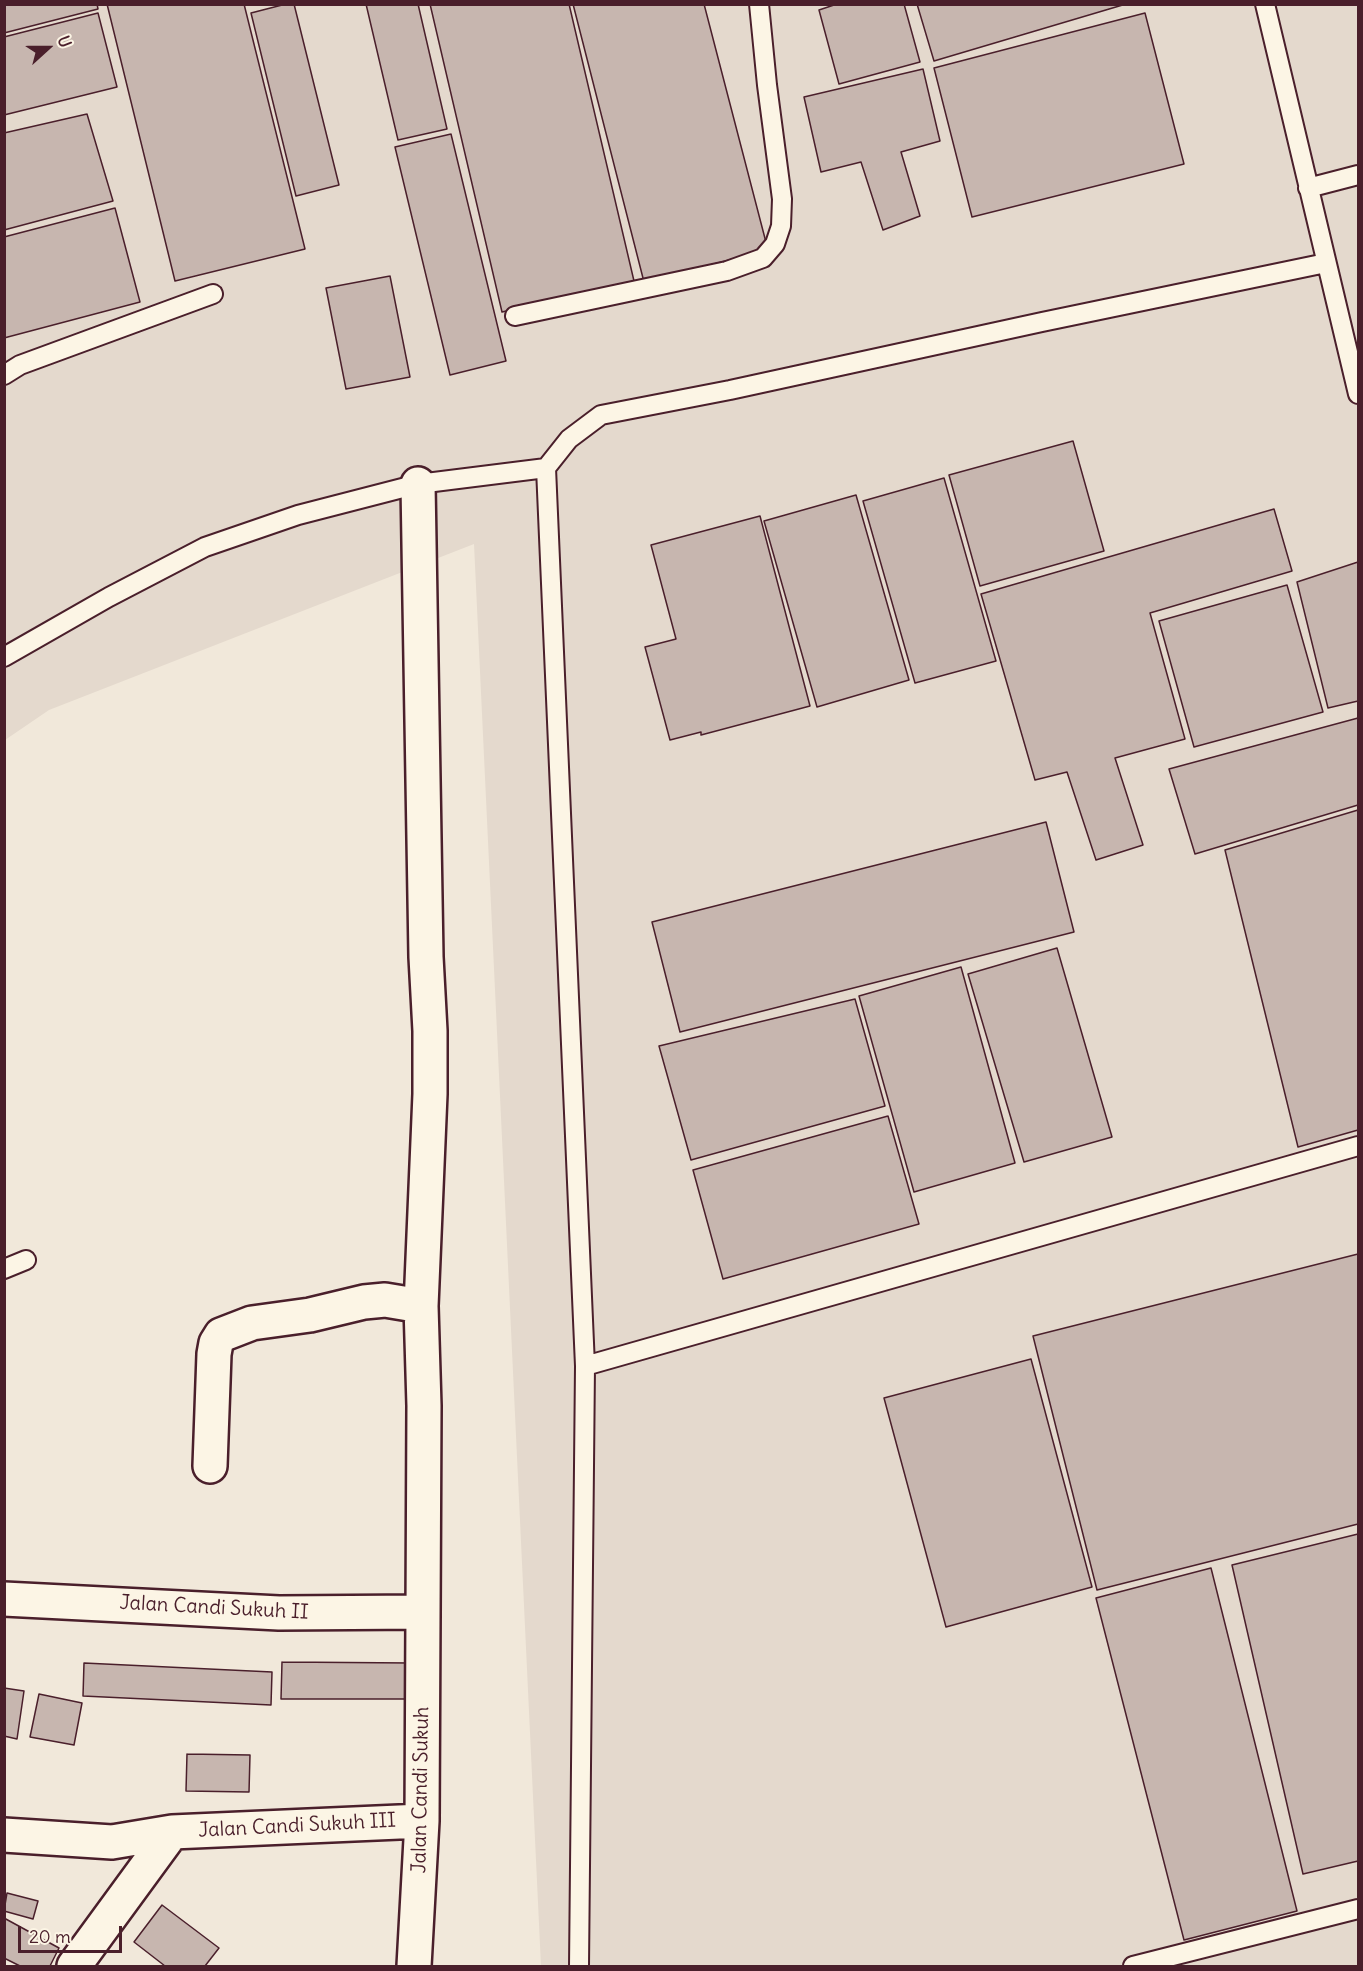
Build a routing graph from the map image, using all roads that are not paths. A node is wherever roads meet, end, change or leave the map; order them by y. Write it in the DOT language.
graph roads {
  1 [pos="759,4"];
  2 [pos="1265,4"];
  3 [pos="1359,175"];
  4 [pos="1308,188"];
  5 [pos="1326,263"];
  6 [pos="213,294"];
  7 [pos="515,316"];
  8 [pos="4,375"];
  9 [pos="1358,393"];
  10 [pos="546,468"];
  11 [pos="417,484"];
  12 [pos="4,657"];
  13 [pos="1359,1146"];
  14 [pos="26,1260"];
  15 [pos="4,1269"];
  16 [pos="421,1306"];
  17 [pos="585,1366"];
  18 [pos="210,1467"];
  19 [pos="4,1599"];
  20 [pos="423,1612"];
  21 [pos="422,1821"];
  22 [pos="172,1832"];
  23 [pos="4,1835"];
  24 [pos="1359,1909"];
  25 [pos="74,1966"];
  26 [pos="414,1966"];
  27 [pos="579,1966"];
  28 [pos="1133,1966"];
  1 -- 7 [label="lane"];
  2 -- 4 [label="lane"];
  3 -- 4 [label="lane"];
  4 -- 5 [label="lane"];
  5 -- 9 [label="lane"];
  5 -- 10 [label="lane"];
  6 -- 8 [label="lane"];
  10 -- 11 [label="lane"];
  10 -- 17 [label="lane"];
  11 -- 12 [label="lane"];
  11 -- 16 [label="street, Jalan Candi Sukuh"];
  13 -- 17 [label="lane"];
  14 -- 15 [label="lane"];
  16 -- 18 [label="street"];
  16 -- 20 [label="street, Jalan Candi Sukuh"];
  17 -- 27 [label="lane"];
  19 -- 20 [label="street, Jalan Candi Sukuh II"];
  20 -- 21 [label="street, Jalan Candi Sukuh"];
  21 -- 22 [label="street, Jalan Candi Sukuh III"];
  21 -- 26 [label="street, Jalan Candi Sukuh"];
  22 -- 23 [label="street, Jalan Candi Sukuh III"];
  22 -- 25 [label="street"];
  24 -- 28 [label="lane"];
}
